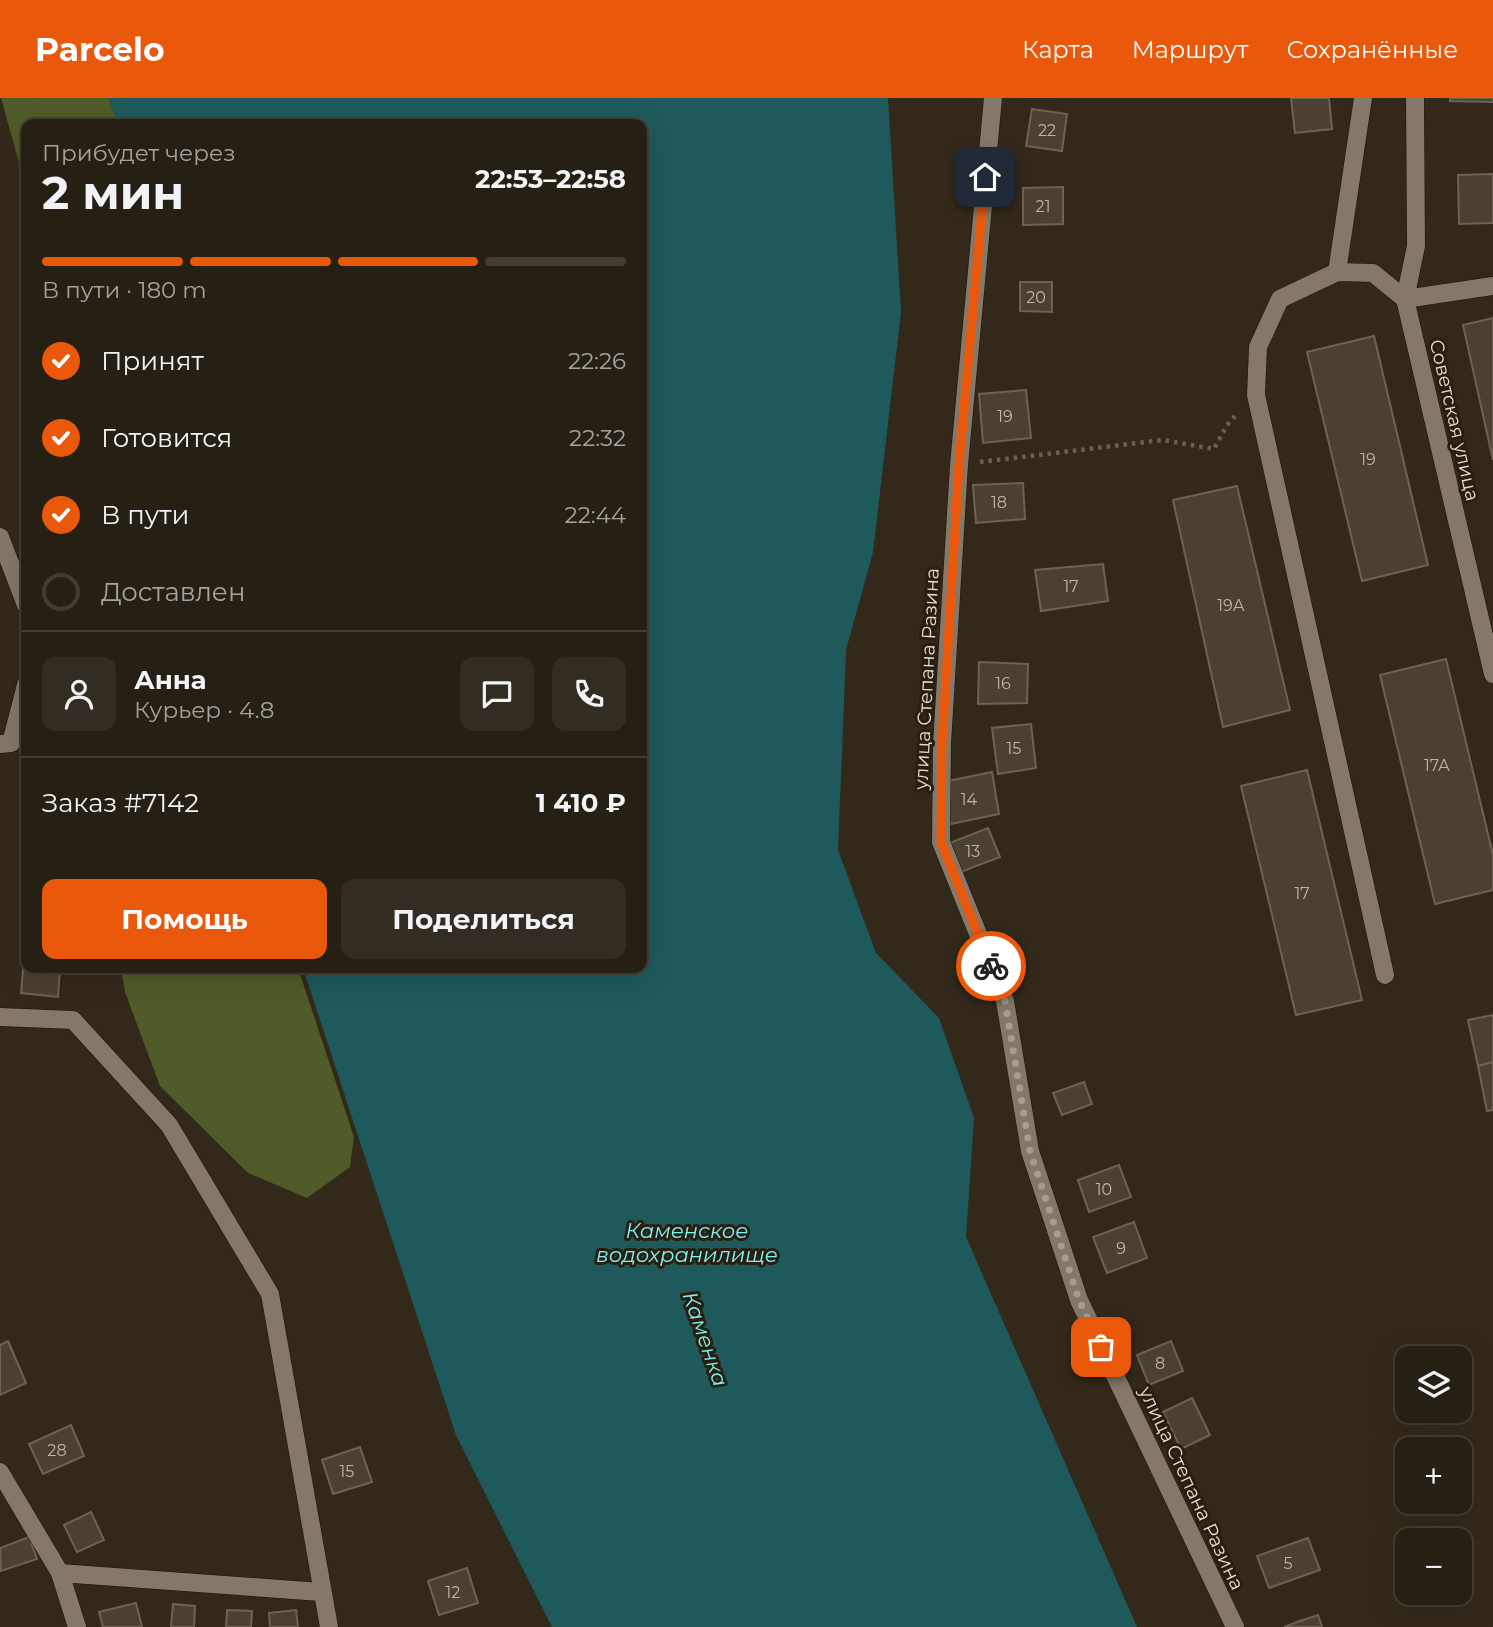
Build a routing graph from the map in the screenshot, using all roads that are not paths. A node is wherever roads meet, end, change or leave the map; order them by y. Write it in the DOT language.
graph roads {
  1 [pos="993,98"];
  2 [pos="1363,98"];
  3 [pos="1415,98"];
  4 [pos="1337,272"];
  5 [pos="1493,286"];
  6 [pos="1405,299"];
  7 [pos="0,537"];
  8 [pos="21,592"];
  9 [pos="1493,674"];
  10 [pos="21,700"];
  11 [pos="6,744"];
  12 [pos="1385,975"];
  13 [pos="0,1017"];
  14 [pos="1,1476"];
  15 [pos="61,1573"];
  16 [pos="321,1592"];
  17 [pos="77,1627"];
  18 [pos="329,1627"];
  19 [pos="1235,1627"];
  1 -- 19 [label="street, улица Степана Разина"];
  2 -- 4 [label="street"];
  3 -- 6 [label="street"];
  4 -- 6 [label="street"];
  4 -- 12 [label="street"];
  5 -- 6 [label="street"];
  6 -- 9 [label="street, Советская улица"];
  7 -- 8 [label="street"];
  10 -- 11 [label="street"];
  13 -- 16 [label="street"];
  14 -- 15 [label="street"];
  15 -- 16 [label="street"];
  15 -- 17 [label="street"];
  16 -- 18 [label="street"];
}
